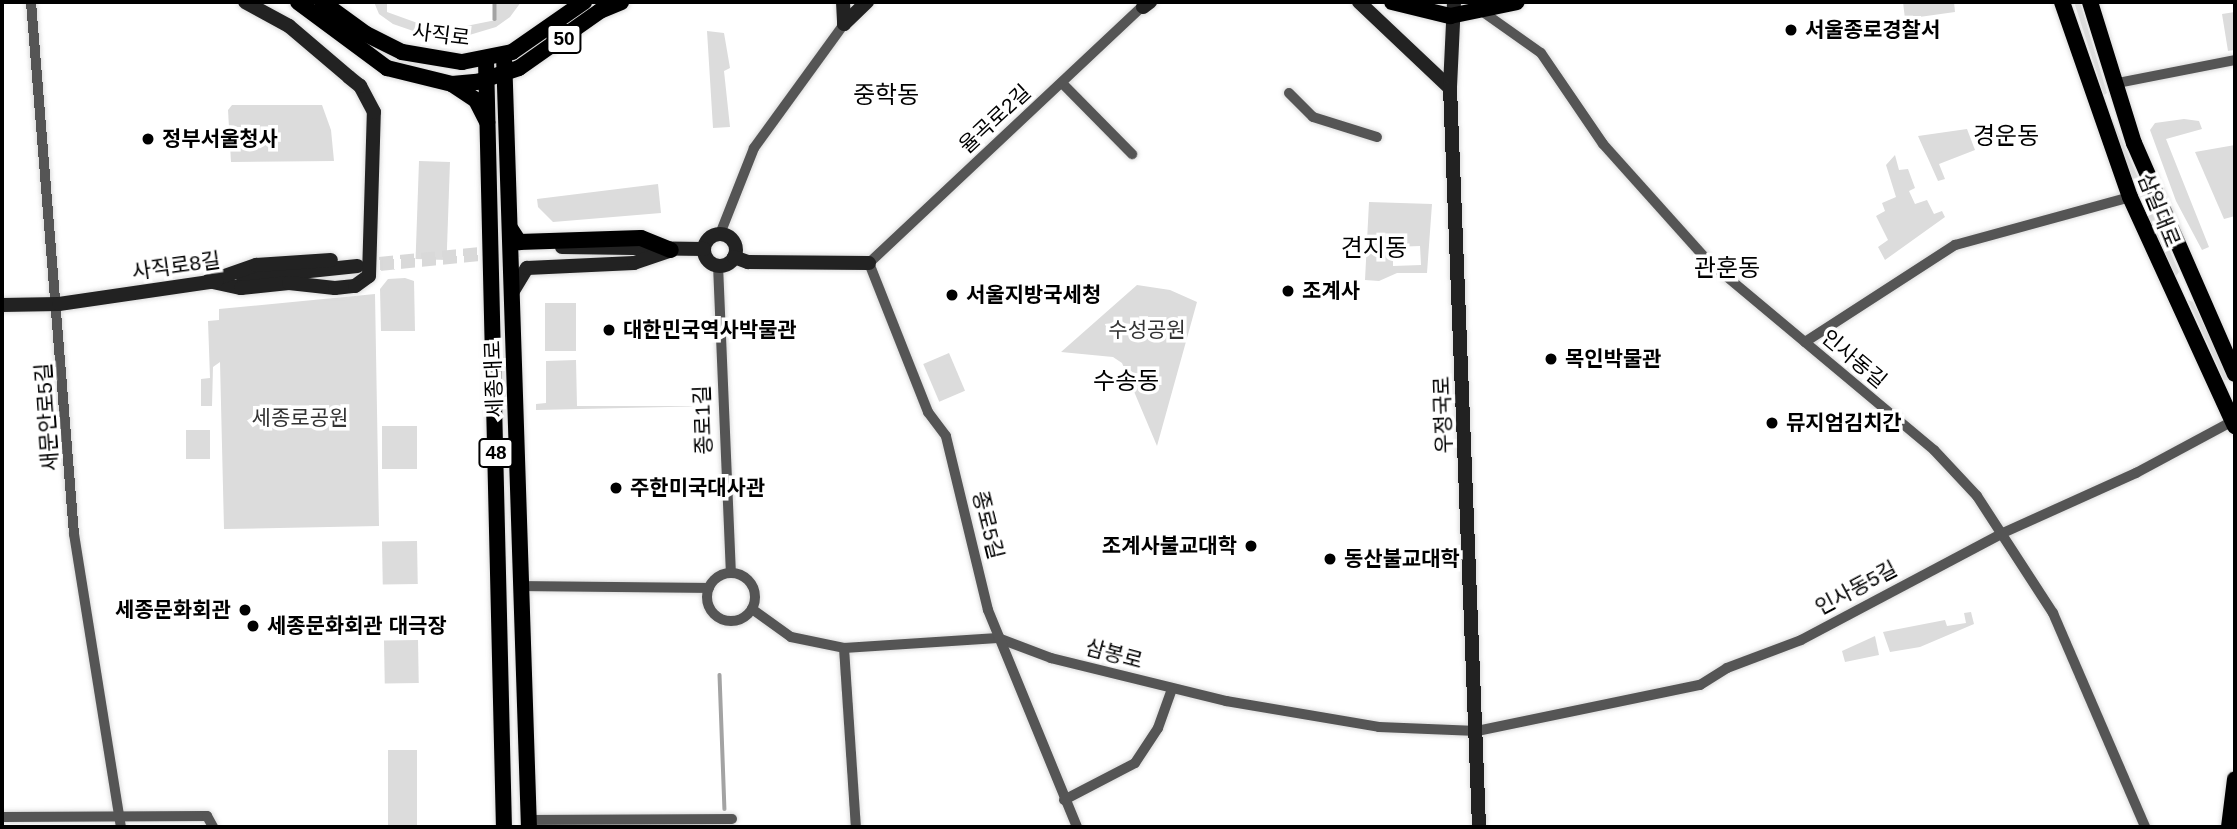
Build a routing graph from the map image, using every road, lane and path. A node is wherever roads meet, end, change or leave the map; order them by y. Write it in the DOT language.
graph roads {
  1 [pos="31,2"];
  2 [pos="244,2"];
  3 [pos="298,2"];
  4 [pos="322,2"];
  5 [pos="584,2"];
  6 [pos="621,2"];
  7 [pos="843,2"];
  8 [pos="867,2"];
  9 [pos="1359,2"];
  10 [pos="1517,2"];
  11 [pos="2062,2"];
  12 [pos="2090,2"];
  13 [pos="1147,4"];
  14 [pos="1400,4"];
  15 [pos="1452,9"];
  16 [pos="1483,12"];
  17 [pos="844,24"];
  18 [pos="505,55"];
  19 [pos="486,60"];
  20 [pos="2235,60"];
  21 [pos="505,74"];
  22 [pos="487,80"];
  23 [pos="1062,83"];
  24 [pos="452,84"];
  25 [pos="2113,84"];
  26 [pos="1451,88"];
  27 [pos="1289,93"];
  28 [pos="489,127"];
  29 [pos="1377,136"];
  30 [pos="1132,155"];
  31 [pos="2130,197"];
  32 [pos="510,228"];
  33 [pos="720,234"];
  34 [pos="547,247"];
  35 [pos="704,249"];
  36 [pos="671,250"];
  37 [pos="735,255"];
  38 [pos="2186,257"];
  39 [pos="2157,261"];
  40 [pos="869,263"];
  41 [pos="718,265"];
  42 [pos="512,296"];
  43 [pos="59,304"];
  44 [pos="2,305"];
  45 [pos="1805,342"];
  46 [pos="2235,374"];
  47 [pos="2235,422"];
  48 [pos="2003,533"];
  49 [pos="731,573"];
  50 [pos="521,586"];
  51 [pos="709,588"];
  52 [pos="752,609"];
  53 [pos="998,638"];
  54 [pos="844,649"];
  55 [pos="1172,689"];
  56 [pos="1477,731"];
  57 [pos="2235,779"];
  58 [pos="1063,800"];
  59 [pos="2,817"];
  60 [pos="732,819"];
  61 [pos="121,822"];
  62 [pos="529,823"];
  63 [pos="213,827"];
  64 [pos="504,827"];
  65 [pos="856,827"];
  66 [pos="1077,827"];
  67 [pos="1479,827"];
  68 [pos="2145,827"];
  69 [pos="2229,827"];
  1 -- 43 [label="street, 새문안로5길"];
  2 -- 43 [label="street, 사직로8길"];
  3 -- 24 [label="main road, 사직로"];
  4 -- 19 [label="main road, 사직로"];
  5 -- 18 [label="main road, 50"];
  6 -- 21 [label="main road, 50"];
  7 -- 17 [label="street"];
  8 -- 17 [label="street"];
  9 -- 26 [label="street"];
  10 -- 16 [label="main road"];
  11 -- 31 [label="main road, 삼일대로"];
  12 -- 25 [label="main road, 삼일대로"];
  13 -- 23 [label="street, 율곡로2길"];
  14 -- 15 [label="main road"];
  15 -- 16 [label="main road"];
  15 -- 26 [label="street, 우정국로"];
  16 -- 45 [label="street, 인사동길"];
  17 -- 33 [label="street"];
  18 -- 19 [label="main road, 사직로"];
  18 -- 21 [label="main road, 세종대로 / 48"];
  19 -- 22 [label="main road, 세종대로"];
  20 -- 25 [label="street"];
  21 -- 22 [label="main road, 50"];
  21 -- 32 [label="main road, 세종대로 / 48"];
  22 -- 24 [label="main road, 사직로"];
  22 -- 28 [label="main road, 세종대로 / 48"];
  23 -- 30 [label="street"];
  23 -- 40 [label="street, 율곡로2길"];
  24 -- 28 [label="main road"];
  25 -- 38 [label="main road, 삼일대로"];
  26 -- 56 [label="street, 우정국로"];
  27 -- 29 [label="street"];
  28 -- 64 [label="main road, 세종대로 / 48"];
  31 -- 39 [label="main road, 삼일대로"];
  31 -- 45 [label="street"];
  32 -- 36 [label="main road"];
  32 -- 42 [label="main road, 세종대로 / 48"];
  33 -- 35 [label="street"];
  33 -- 37 [label="street"];
  34 -- 36 [label="street"];
  35 -- 36 [label="street"];
  35 -- 41 [label="street"];
  36 -- 42 [label="street"];
  37 -- 40 [label="street"];
  37 -- 41 [label="street"];
  38 -- 39 [label="main road"];
  38 -- 46 [label="main road, 삼일대로"];
  39 -- 47 [label="main road, 삼일대로"];
  40 -- 53 [label="street, 종로5길"];
  41 -- 49 [label="street, 종로1길"];
  42 -- 50 [label="main road, 세종대로 / 48"];
  43 -- 44 [label="street, 사직로8길"];
  43 -- 61 [label="street, 새문안로5길"];
  45 -- 48 [label="street, 인사동길"];
  47 -- 48 [label="street, 인사동5길"];
  48 -- 56 [label="street, 인사동5길"];
  48 -- 68 [label="street, 인사동길"];
  49 -- 51 [label="street"];
  49 -- 52 [label="street"];
  50 -- 51 [label="street"];
  50 -- 62 [label="main road, 세종대로 / 48"];
  51 -- 52 [label="street"];
  52 -- 54 [label="street, 삼봉로"];
  53 -- 54 [label="street, 삼봉로"];
  53 -- 55 [label="street, 삼봉로"];
  53 -- 58 [label="street, 종로5길"];
  54 -- 65 [label="street"];
  55 -- 56 [label="street, 삼봉로"];
  55 -- 58 [label="street"];
  56 -- 67 [label="street, 우정국로"];
  57 -- 69 [label="main road"];
  58 -- 66 [label="street, 종로5길"];
  59 -- 61 [label="street"];
  60 -- 62 [label="street"];
  61 -- 63 [label="street"];
}
